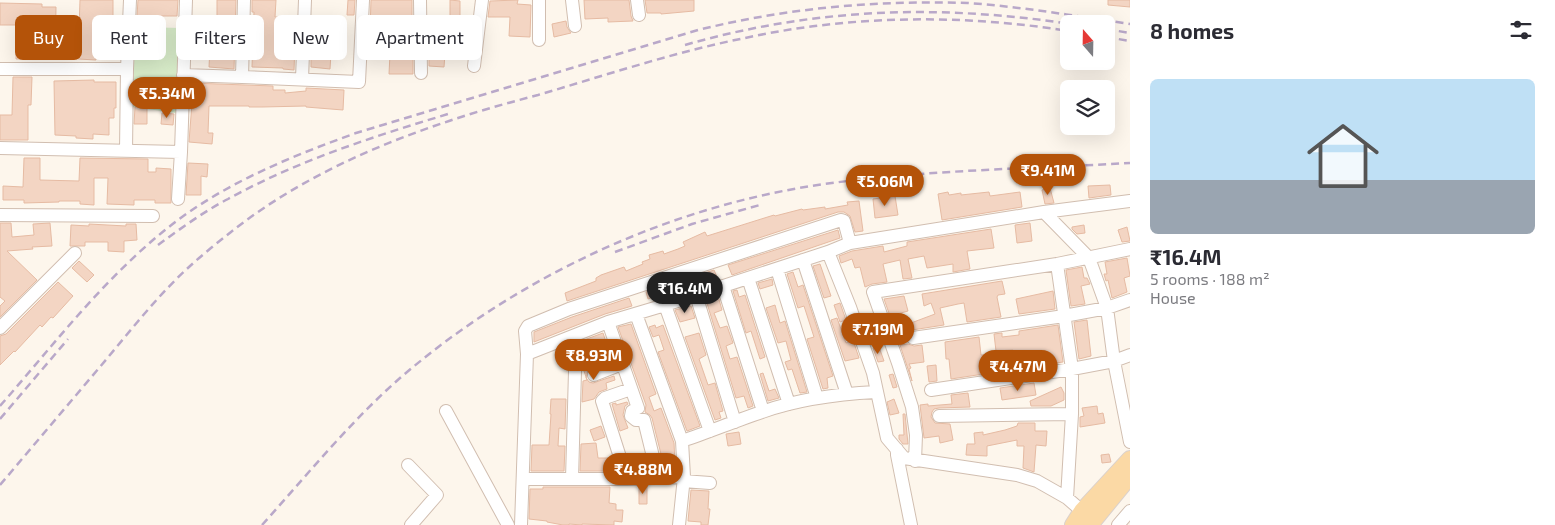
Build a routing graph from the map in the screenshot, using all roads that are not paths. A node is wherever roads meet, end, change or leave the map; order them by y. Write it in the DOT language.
graph roads {
  1 [pos="130,0"];
  2 [pos="186,0"];
  3 [pos="244,0"];
  4 [pos="304,0"];
  5 [pos="363,0"];
  6 [pos="420,0"];
  7 [pos="482,0"];
  8 [pos="539,0"];
  9 [pos="572,0"];
  10 [pos="637,0"];
  11 [pos="639,15"];
  12 [pos="575,26"];
  13 [pos="538,40"];
  14 [pos="474,66"];
  15 [pos="0,69"];
  16 [pos="127,69"];
  17 [pos="421,73"];
  18 [pos="183,75"];
  19 [pos="242,76"];
  20 [pos="302,79"];
  21 [pos="0,148"];
  22 [pos="126,151"];
  23 [pos="181,152"];
  24 [pos="178,199"];
  25 [pos="1130,201"];
  26 [pos="1044,212"];
  27 [pos="0,215"];
  28 [pos="153,216"];
  29 [pos="850,243"];
  30 [pos="1130,249"];
  31 [pos="828,252"];
  32 [pos="75,253"];
  33 [pos="1090,258"];
  34 [pos="803,260"];
  35 [pos="1058,264"];
  36 [pos="777,269"];
  37 [pos="748,278"];
  38 [pos="723,286"];
  39 [pos="696,295"];
  40 [pos="1130,300"];
  41 [pos="665,305"];
  42 [pos="1107,308"];
  43 [pos="636,314"];
  44 [pos="1064,316"];
  45 [pos="608,322"];
  46 [pos="0,328"];
  47 [pos="576,335"];
  48 [pos="913,338"];
  49 [pos="616,345"];
  50 [pos="527,354"];
  51 [pos="591,354"];
  52 [pos="1130,355"];
  53 [pos="1114,361"];
  54 [pos="622,364"];
  55 [pos="1072,369"];
  56 [pos="594,375"];
  57 [pos="631,389"];
  58 [pos="931,390"];
  59 [pos="876,392"];
  60 [pos="847,394"];
  61 [pos="817,398"];
  62 [pos="789,404"];
  63 [pos="446,411"];
  64 [pos="763,411"];
  65 [pos="1072,414"];
  66 [pos="939,416"];
  67 [pos="735,422"];
  68 [pos="710,431"];
  69 [pos="682,441"];
  70 [pos="1130,442"];
  71 [pos="897,450"];
  72 [pos="1130,459"];
  73 [pos="915,460"];
  74 [pos="408,465"];
  75 [pos="1130,476"];
  76 [pos="658,477"];
  77 [pos="523,478"];
  78 [pos="572,479"];
  79 [pos="627,479"];
  80 [pos="684,479"];
  81 [pos="710,482"];
  82 [pos="1067,498"];
  83 [pos="1082,510"];
  84 [pos="1130,511"];
  85 [pos="412,525"];
  86 [pos="508,525"];
  87 [pos="521,525"];
  88 [pos="680,525"];
  89 [pos="912,525"];
  90 [pos="1073,525"];
  91 [pos="1090,525"];
  92 [pos="1118,525"];
  1 -- 16 [label="street"];
  2 -- 18 [label="street"];
  3 -- 19 [label="street"];
  4 -- 20 [label="street"];
  5 -- 20 [label="street"];
  6 -- 17 [label="street"];
  7 -- 14 [label="street"];
  8 -- 13 [label="street"];
  9 -- 12 [label="street"];
  10 -- 11 [label="street"];
  15 -- 16 [label="street"];
  16 -- 22 [label="street"];
  18 -- 19 [label="street"];
  18 -- 23 [label="street"];
  19 -- 20 [label="street"];
  21 -- 22 [label="street"];
  22 -- 23 [label="street"];
  23 -- 24 [label="street"];
  25 -- 26 [label="street"];
  26 -- 29 [label="street"];
  26 -- 33 [label="street"];
  27 -- 28 [label="street"];
  29 -- 31 [label="street"];
  29 -- 50 [label="street"];
  30 -- 33 [label="street"];
  31 -- 34 [label="street"];
  31 -- 59 [label="street"];
  32 -- 46 [label="street"];
  33 -- 35 [label="street"];
  33 -- 42 [label="street"];
  34 -- 36 [label="street"];
  34 -- 60 [label="street"];
  35 -- 44 [label="street"];
  35 -- 73 [label="street"];
  36 -- 37 [label="street"];
  36 -- 61 [label="street"];
  37 -- 38 [label="street"];
  37 -- 62 [label="street"];
  38 -- 39 [label="street"];
  38 -- 64 [label="street"];
  39 -- 41 [label="street"];
  39 -- 67 [label="street"];
  40 -- 42 [label="street"];
  41 -- 43 [label="street"];
  41 -- 68 [label="street"];
  42 -- 44 [label="street"];
  42 -- 53 [label="street"];
  43 -- 45 [label="street"];
  43 -- 69 [label="street"];
  44 -- 48 [label="street"];
  44 -- 55 [label="street"];
  45 -- 47 [label="street"];
  45 -- 49 [label="street"];
  47 -- 50 [label="street"];
  47 -- 78 [label="street"];
  49 -- 51 [label="street"];
  49 -- 54 [label="street"];
  50 -- 77 [label="street"];
  52 -- 53 [label="street"];
  53 -- 55 [label="street"];
  53 -- 70 [label="street"];
  54 -- 56 [label="street"];
  54 -- 57 [label="street"];
  55 -- 58 [label="street"];
  55 -- 65 [label="street"];
  57 -- 76 [label="street"];
  57 -- 79 [label="street"];
  59 -- 60 [label="street"];
  59 -- 71 [label="street"];
  60 -- 61 [label="street"];
  61 -- 62 [label="street"];
  62 -- 64 [label="street"];
  63 -- 86 [label="street"];
  64 -- 67 [label="street"];
  65 -- 66 [label="street"];
  65 -- 82 [label="street"];
  67 -- 68 [label="street"];
  68 -- 69 [label="street"];
  69 -- 80 [label="street"];
  71 -- 73 [label="street"];
  71 -- 89 [label="street"];
  72 -- 83 [label="main road"];
  73 -- 82 [label="street"];
  74 -- 85 [label="street"];
  75 -- 91 [label="main road"];
  76 -- 79 [label="street"];
  76 -- 80 [label="street"];
  77 -- 78 [label="street"];
  77 -- 87 [label="street"];
  78 -- 79 [label="street"];
  80 -- 81 [label="street"];
  80 -- 88 [label="street"];
  82 -- 83 [label="street"];
  83 -- 90 [label="main road"];
  84 -- 92 [label="street"];
}
